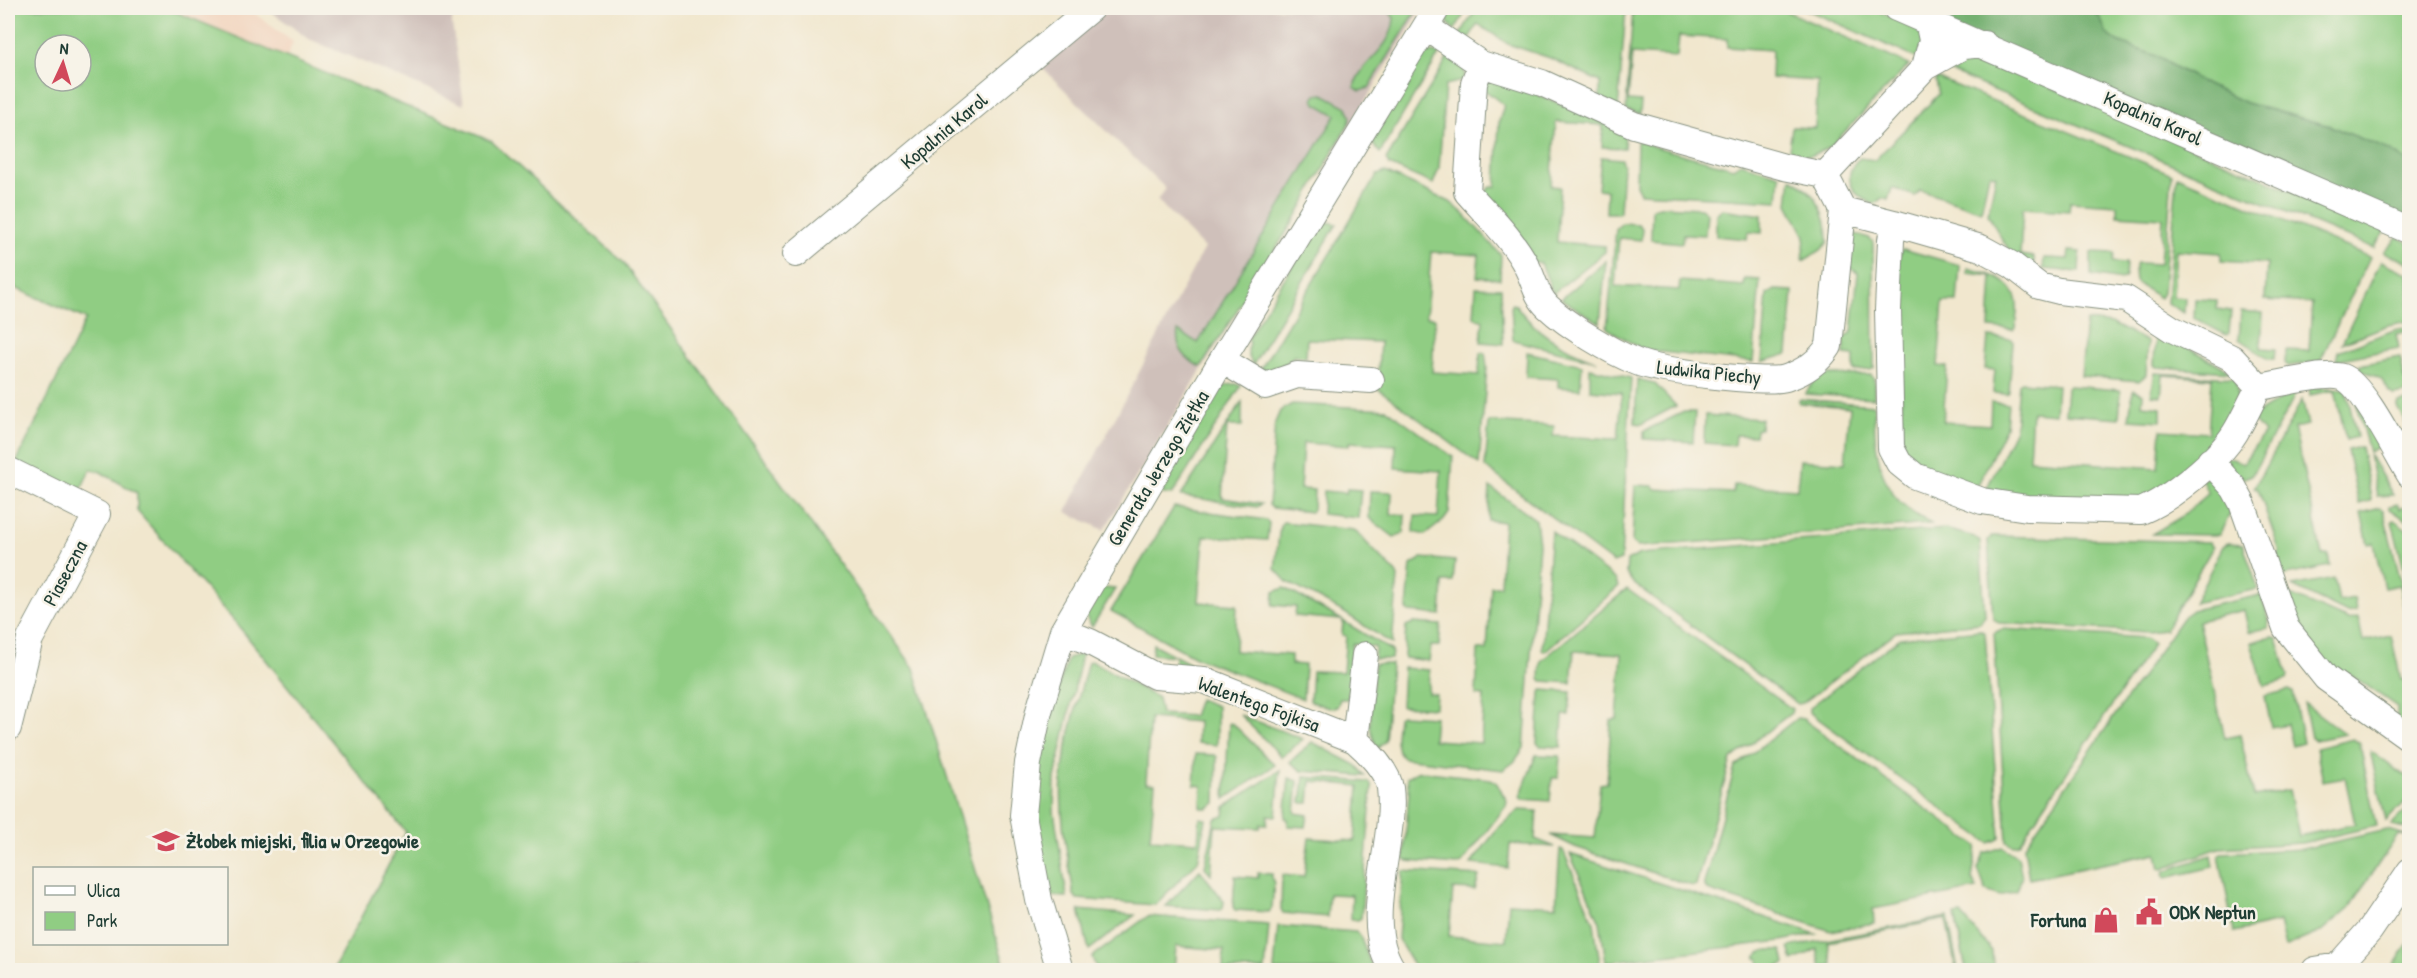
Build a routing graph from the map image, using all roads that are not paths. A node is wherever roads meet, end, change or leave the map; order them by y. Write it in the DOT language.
graph roads {
  1 [pos="1091,8"];
  2 [pos="1896,8"];
  3 [pos="1432,17"];
  4 [pos="1928,21"];
  5 [pos="1984,44"];
  6 [pos="1481,64"];
  7 [pos="1925,67"];
  8 [pos="1825,175"];
  9 [pos="1843,210"];
  10 [pos="1894,223"];
  11 [pos="2409,231"];
  12 [pos="796,254"];
  13 [pos="1222,360"];
  14 [pos="1371,380"];
  15 [pos="2259,387"];
  16 [pos="2210,461"];
  17 [pos="8,470"];
  18 [pos="2409,476"];
  19 [pos="1063,631"];
  20 [pos="1365,655"];
  21 [pos="8,728"];
  22 [pos="2409,738"];
  23 [pos="1355,740"];
  24 [pos="2409,871"];
  25 [pos="2330,969"];
  26 [pos="1060,970"];
  27 [pos="1393,970"];
  1 -- 12 [label="street, Kopalnia Karol"];
  2 -- 4 [label="street, Kopalnia Karol"];
  3 -- 6 [label="street"];
  3 -- 13 [label="street, Generała Jerzego Ziętka"];
  4 -- 5 [label="street, Kopalnia Karol"];
  4 -- 7 [label="street"];
  5 -- 7 [label="street"];
  5 -- 11 [label="street, Kopalnia Karol"];
  6 -- 8 [label="street"];
  6 -- 9 [label="street, Ludwika Piechy"];
  7 -- 8 [label="street"];
  8 -- 9 [label="street"];
  9 -- 10 [label="street"];
  10 -- 15 [label="street"];
  10 -- 16 [label="street"];
  13 -- 14 [label="street"];
  13 -- 19 [label="street, Generała Jerzego Ziętka"];
  15 -- 16 [label="street"];
  15 -- 18 [label="street"];
  16 -- 22 [label="street"];
  17 -- 21 [label="street, Piaseczna"];
  19 -- 23 [label="street, Walentego Fojkisa"];
  19 -- 26 [label="street, Generała Jerzego Ziętka"];
  20 -- 23 [label="street"];
  23 -- 27 [label="street, Walentego Fojkisa"];
  24 -- 25 [label="street"];
}
